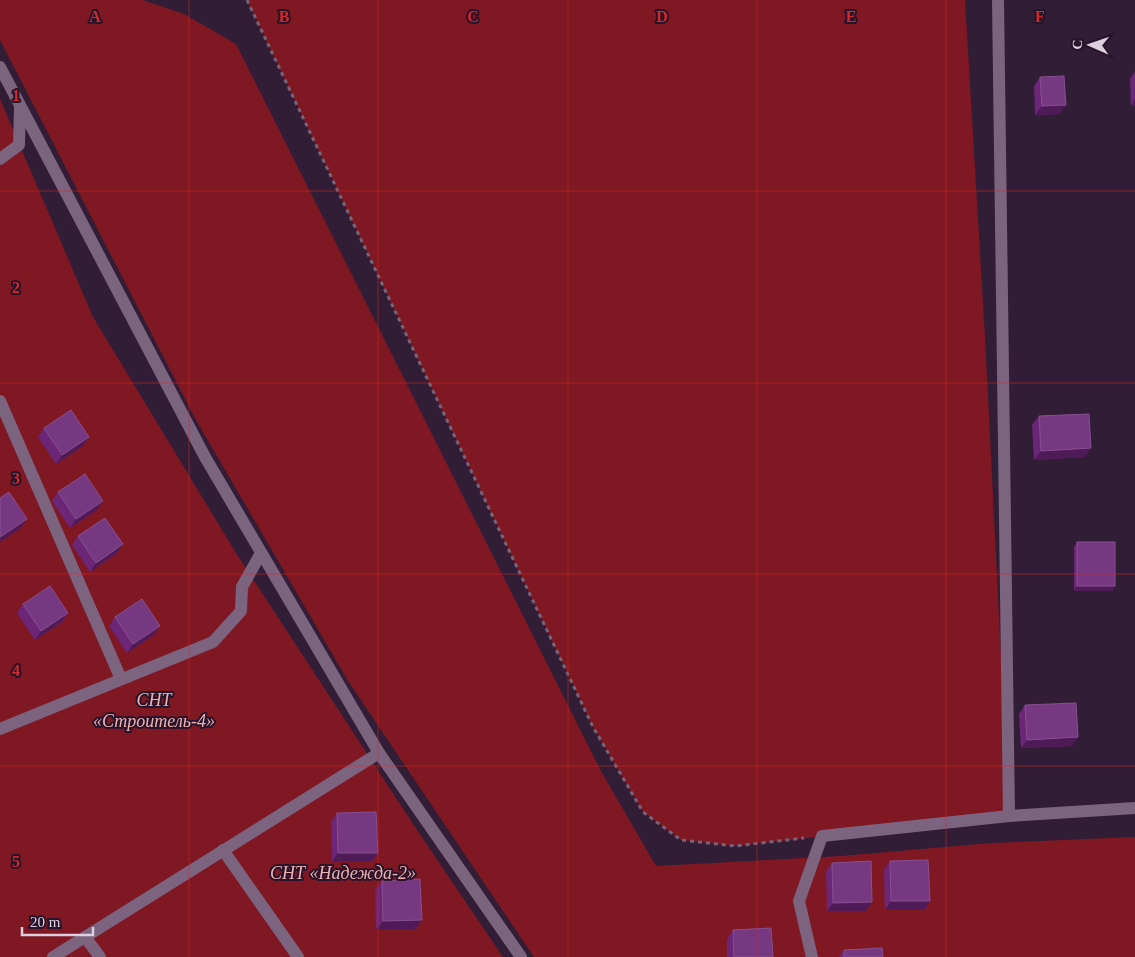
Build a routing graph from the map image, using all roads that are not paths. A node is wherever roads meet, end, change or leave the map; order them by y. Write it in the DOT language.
graph roads {
  1 [pos="998,0"];
  2 [pos="0,67"];
  3 [pos="20,106"];
  4 [pos="0,159"];
  5 [pos="0,401"];
  6 [pos="261,553"];
  7 [pos="121,679"];
  8 [pos="0,729"];
  9 [pos="379,753"];
  10 [pos="1135,808"];
  11 [pos="1009,816"];
  12 [pos="224,850"];
  13 [pos="85,937"];
  14 [pos="53,957"];
  15 [pos="100,957"];
  16 [pos="298,957"];
  17 [pos="521,957"];
  18 [pos="812,957"];
  1 -- 11 [label="lane"];
  2 -- 3 [label="lane"];
  3 -- 4 [label="lane"];
  3 -- 6 [label="lane"];
  5 -- 7 [label="lane"];
  6 -- 7 [label="lane"];
  6 -- 9 [label="lane"];
  7 -- 8 [label="lane"];
  9 -- 12 [label="lane"];
  9 -- 17 [label="lane"];
  10 -- 11 [label="lane"];
  11 -- 18 [label="lane"];
  12 -- 13 [label="lane"];
  12 -- 16 [label="lane"];
  13 -- 14 [label="lane"];
  13 -- 15 [label="lane"];
}
